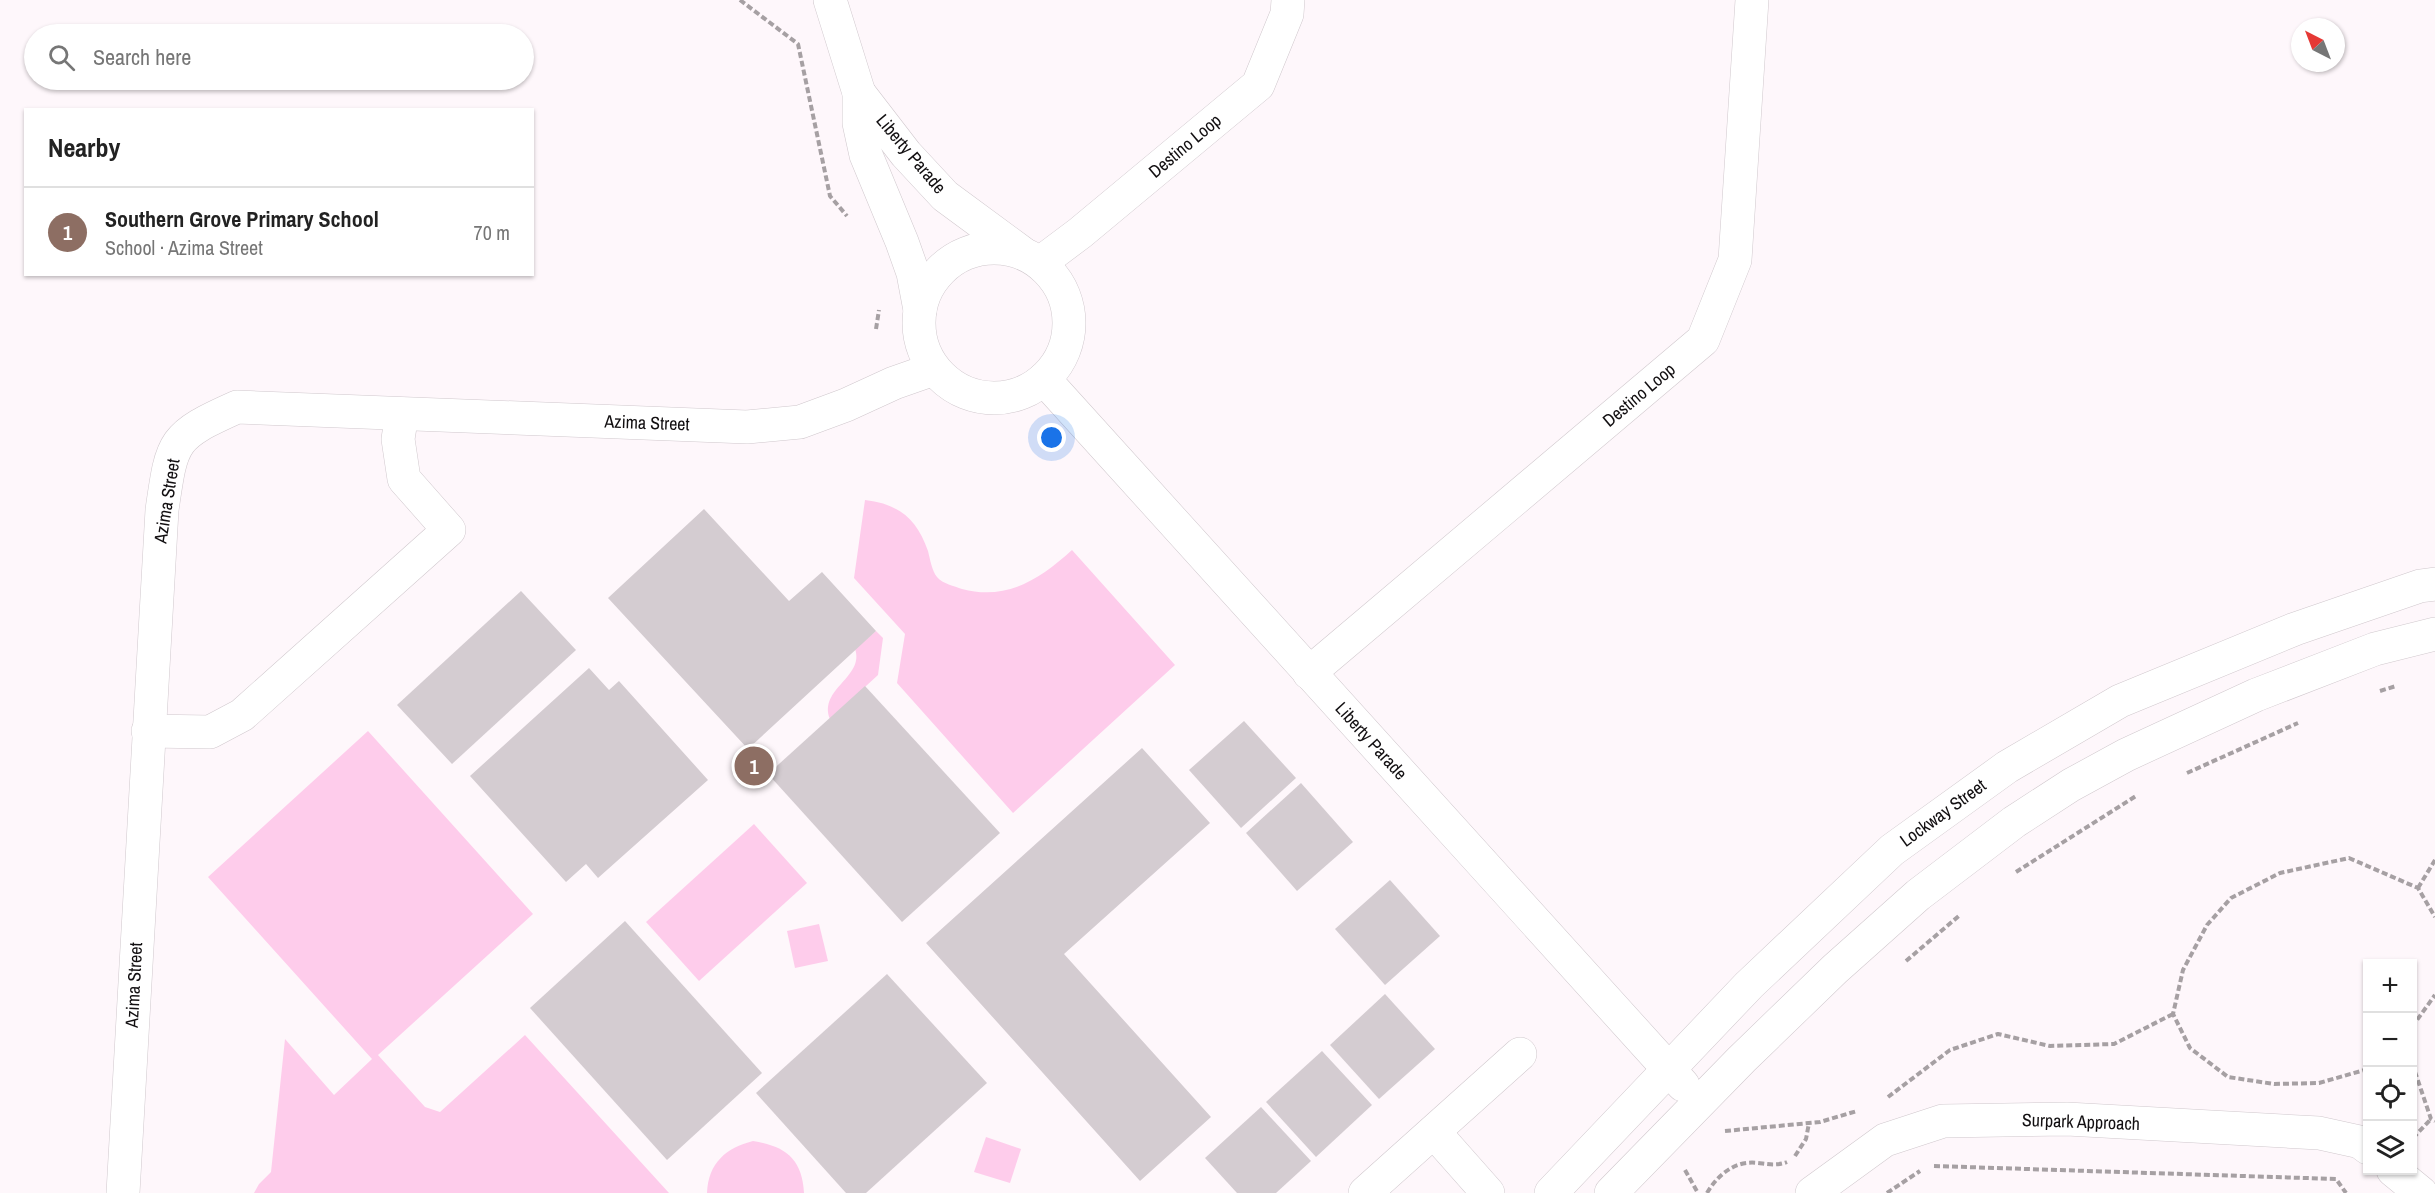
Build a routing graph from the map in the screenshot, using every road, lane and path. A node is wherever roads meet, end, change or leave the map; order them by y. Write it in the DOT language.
graph roads {
  1 [pos="830,0"];
  2 [pos="1288,0"];
  3 [pos="1752,0"];
  4 [pos="859,93"];
  5 [pos="1032,259"];
  6 [pos="920,310"];
  7 [pos="934,369"];
  8 [pos="1044,379"];
  9 [pos="402,414"];
  10 [pos="2435,584"];
  11 [pos="2435,634"];
  12 [pos="1309,673"];
  13 [pos="2403,684"];
  14 [pos="2371,694"];
  15 [pos="2306,719"];
  16 [pos="148,731"];
  17 [pos="2176,777"];
  18 [pos="2143,792"];
  19 [pos="2435,860"];
  20 [pos="2012,875"];
  21 [pos="2418,888"];
  22 [pos="1966,909"];
  23 [pos="2435,917"];
  24 [pos="1898,968"];
  25 [pos="2435,995"];
  26 [pos="2173,1014"];
  27 [pos="2417,1020"];
  28 [pos="1521,1054"];
  29 [pos="2413,1067"];
  30 [pos="1667,1068"];
  31 [pos="2363,1070"];
  32 [pos="1879,1101"];
  33 [pos="1699,1102"];
  34 [pos="1859,1110"];
  35 [pos="2433,1120"];
  36 [pos="1809,1123"];
  37 [pos="1720,1131"];
  38 [pos="1434,1132"];
  39 [pos="2417,1134"];
  40 [pos="2363,1145"];
  41 [pos="1685,1170"];
  42 [pos="2399,1175"];
  43 [pos="123,1193"];
  44 [pos="1365,1193"];
  45 [pos="1488,1193"];
  46 [pos="1551,1193"];
  47 [pos="1611,1193"];
  48 [pos="1698,1193"];
  49 [pos="1707,1193"];
  50 [pos="1812,1193"];
  51 [pos="1887,1193"];
  52 [pos="2346,1193"];
  53 [pos="2421,1193"];
  1 -- 4 [label="street, Liberty Parade"];
  2 -- 5 [label="street, Destino Loop"];
  3 -- 12 [label="street, Destino Loop"];
  4 -- 5 [label="street, Liberty Parade"];
  4 -- 6 [label="street, Liberty Parade"];
  5 -- 6 [label="street"];
  5 -- 8 [label="street"];
  6 -- 7 [label="street"];
  7 -- 8 [label="street"];
  7 -- 9 [label="street, Azima Street"];
  8 -- 12 [label="street, Liberty Parade"];
  9 -- 16 [label="street"];
  9 -- 16 [label="street, Azima Street"];
  10 -- 30 [label="street, Lockway Street"];
  11 -- 33 [label="street"];
  12 -- 30 [label="street, Liberty Parade"];
  13 -- 14 [label="path"];
  15 -- 17 [label="path"];
  16 -- 43 [label="street, Azima Street"];
  18 -- 20 [label="path"];
  19 -- 21 [label="path"];
  21 -- 23 [label="path"];
  21 -- 26 [label="path"];
  22 -- 24 [label="path"];
  25 -- 27 [label="path"];
  26 -- 31 [label="path"];
  26 -- 32 [label="path"];
  28 -- 38 [label="street"];
  29 -- 35 [label="path"];
  30 -- 33 [label="street, Liberty Parade"];
  30 -- 46 [label="street, Lockway Street"];
  33 -- 47 [label="street"];
  34 -- 36 [label="path"];
  35 -- 39 [label="path"];
  36 -- 37 [label="path"];
  36 -- 49 [label="path"];
  38 -- 44 [label="street"];
  38 -- 45 [label="street"];
  40 -- 50 [label="street, Surpark Approach"];
  41 -- 48 [label="path"];
  42 -- 53 [label="street"];
  51 -- 52 [label="path"];
}
